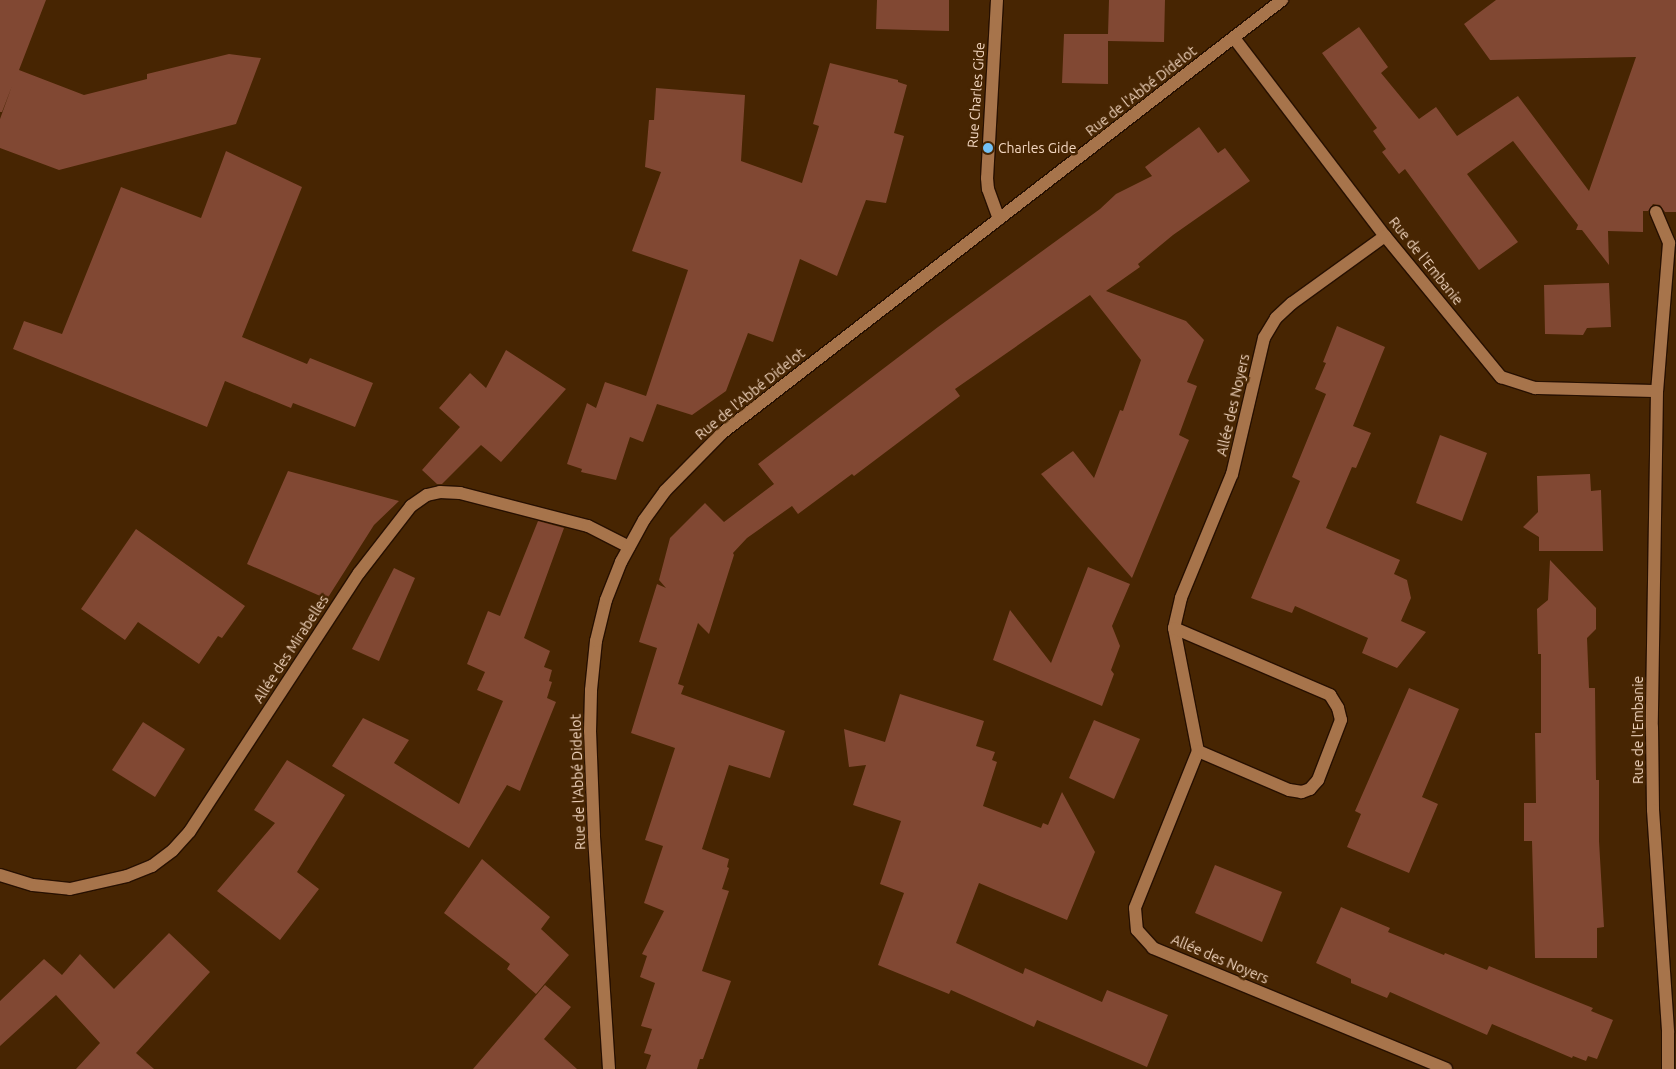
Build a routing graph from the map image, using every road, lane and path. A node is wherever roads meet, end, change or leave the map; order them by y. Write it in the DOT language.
graph roads {
  1 [pos="997,0"];
  2 [pos="1282,0"];
  3 [pos="1234,38"];
  4 [pos="1656,212"];
  5 [pos="999,219"];
  6 [pos="1385,236"];
  7 [pos="1657,391"];
  8 [pos="629,547"];
  9 [pos="1174,628"];
  10 [pos="1198,751"];
  11 [pos="0,875"];
  12 [pos="609,1069"];
  13 [pos="1446,1069"];
  14 [pos="1668,1069"];
  1 -- 5 [label="street, Rue Charles Gide"];
  2 -- 3 [label="street, Rue de l'Abbé Didelot"];
  3 -- 5 [label="street, Rue de l'Abbé Didelot"];
  3 -- 6 [label="street, Rue de l'Embanie"];
  4 -- 7 [label="street, Rue de l'Embanie"];
  5 -- 8 [label="street, Rue de l'Abbé Didelot"];
  6 -- 7 [label="street, Rue de l'Embanie"];
  6 -- 9 [label="street, Allée des Noyers"];
  7 -- 14 [label="street, Rue de l'Embanie"];
  8 -- 11 [label="street, Allée des Mirabelles"];
  8 -- 12 [label="street, Rue de l'Abbé Didelot"];
  9 -- 10 [label="street, Allée des Noyers"];
  9 -- 10 [label="street"];
  10 -- 13 [label="street, Allée des Noyers"];
}
